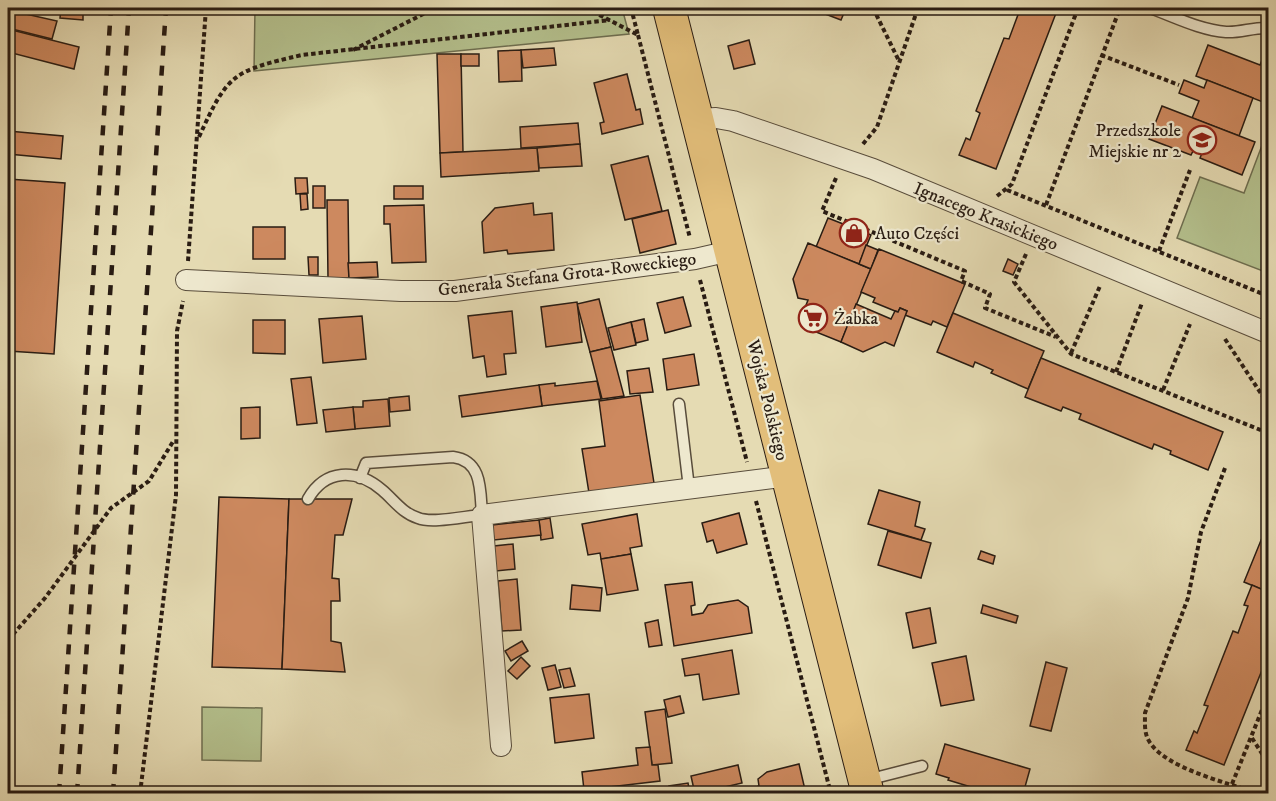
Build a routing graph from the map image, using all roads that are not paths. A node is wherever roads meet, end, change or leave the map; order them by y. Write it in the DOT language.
graph roads {
  1 [pos="669,8"];
  2 [pos="1150,8"];
  3 [pos="1269,28"];
  4 [pos="698,119"];
  5 [pos="730,251"];
  6 [pos="186,280"];
  7 [pos="1269,333"];
  8 [pos="679,404"];
  9 [pos="788,476"];
  10 [pos="360,478"];
  11 [pos="689,489"];
  12 [pos="308,499"];
  13 [pos="482,515"];
  14 [pos="501,746"];
  15 [pos="922,766"];
  16 [pos="866,787"];
  1 -- 4 [label="main road, Wojska Polskiego"];
  2 -- 3 [label="lane"];
  4 -- 5 [label="main road, Wojska Polskiego"];
  4 -- 7 [label="street, Ignacego Krasickiego"];
  5 -- 6 [label="street, Generała Stefana Grota-Roweckiego"];
  5 -- 9 [label="main road, Wojska Polskiego"];
  8 -- 11 [label="lane"];
  9 -- 11 [label="street"];
  9 -- 16 [label="main road, Wojska Polskiego"];
  10 -- 12 [label="lane"];
  10 -- 13 [label="lane"];
  10 -- 13 [label="lane"];
  11 -- 13 [label="street"];
  13 -- 14 [label="street"];
  15 -- 16 [label="lane"];
}
